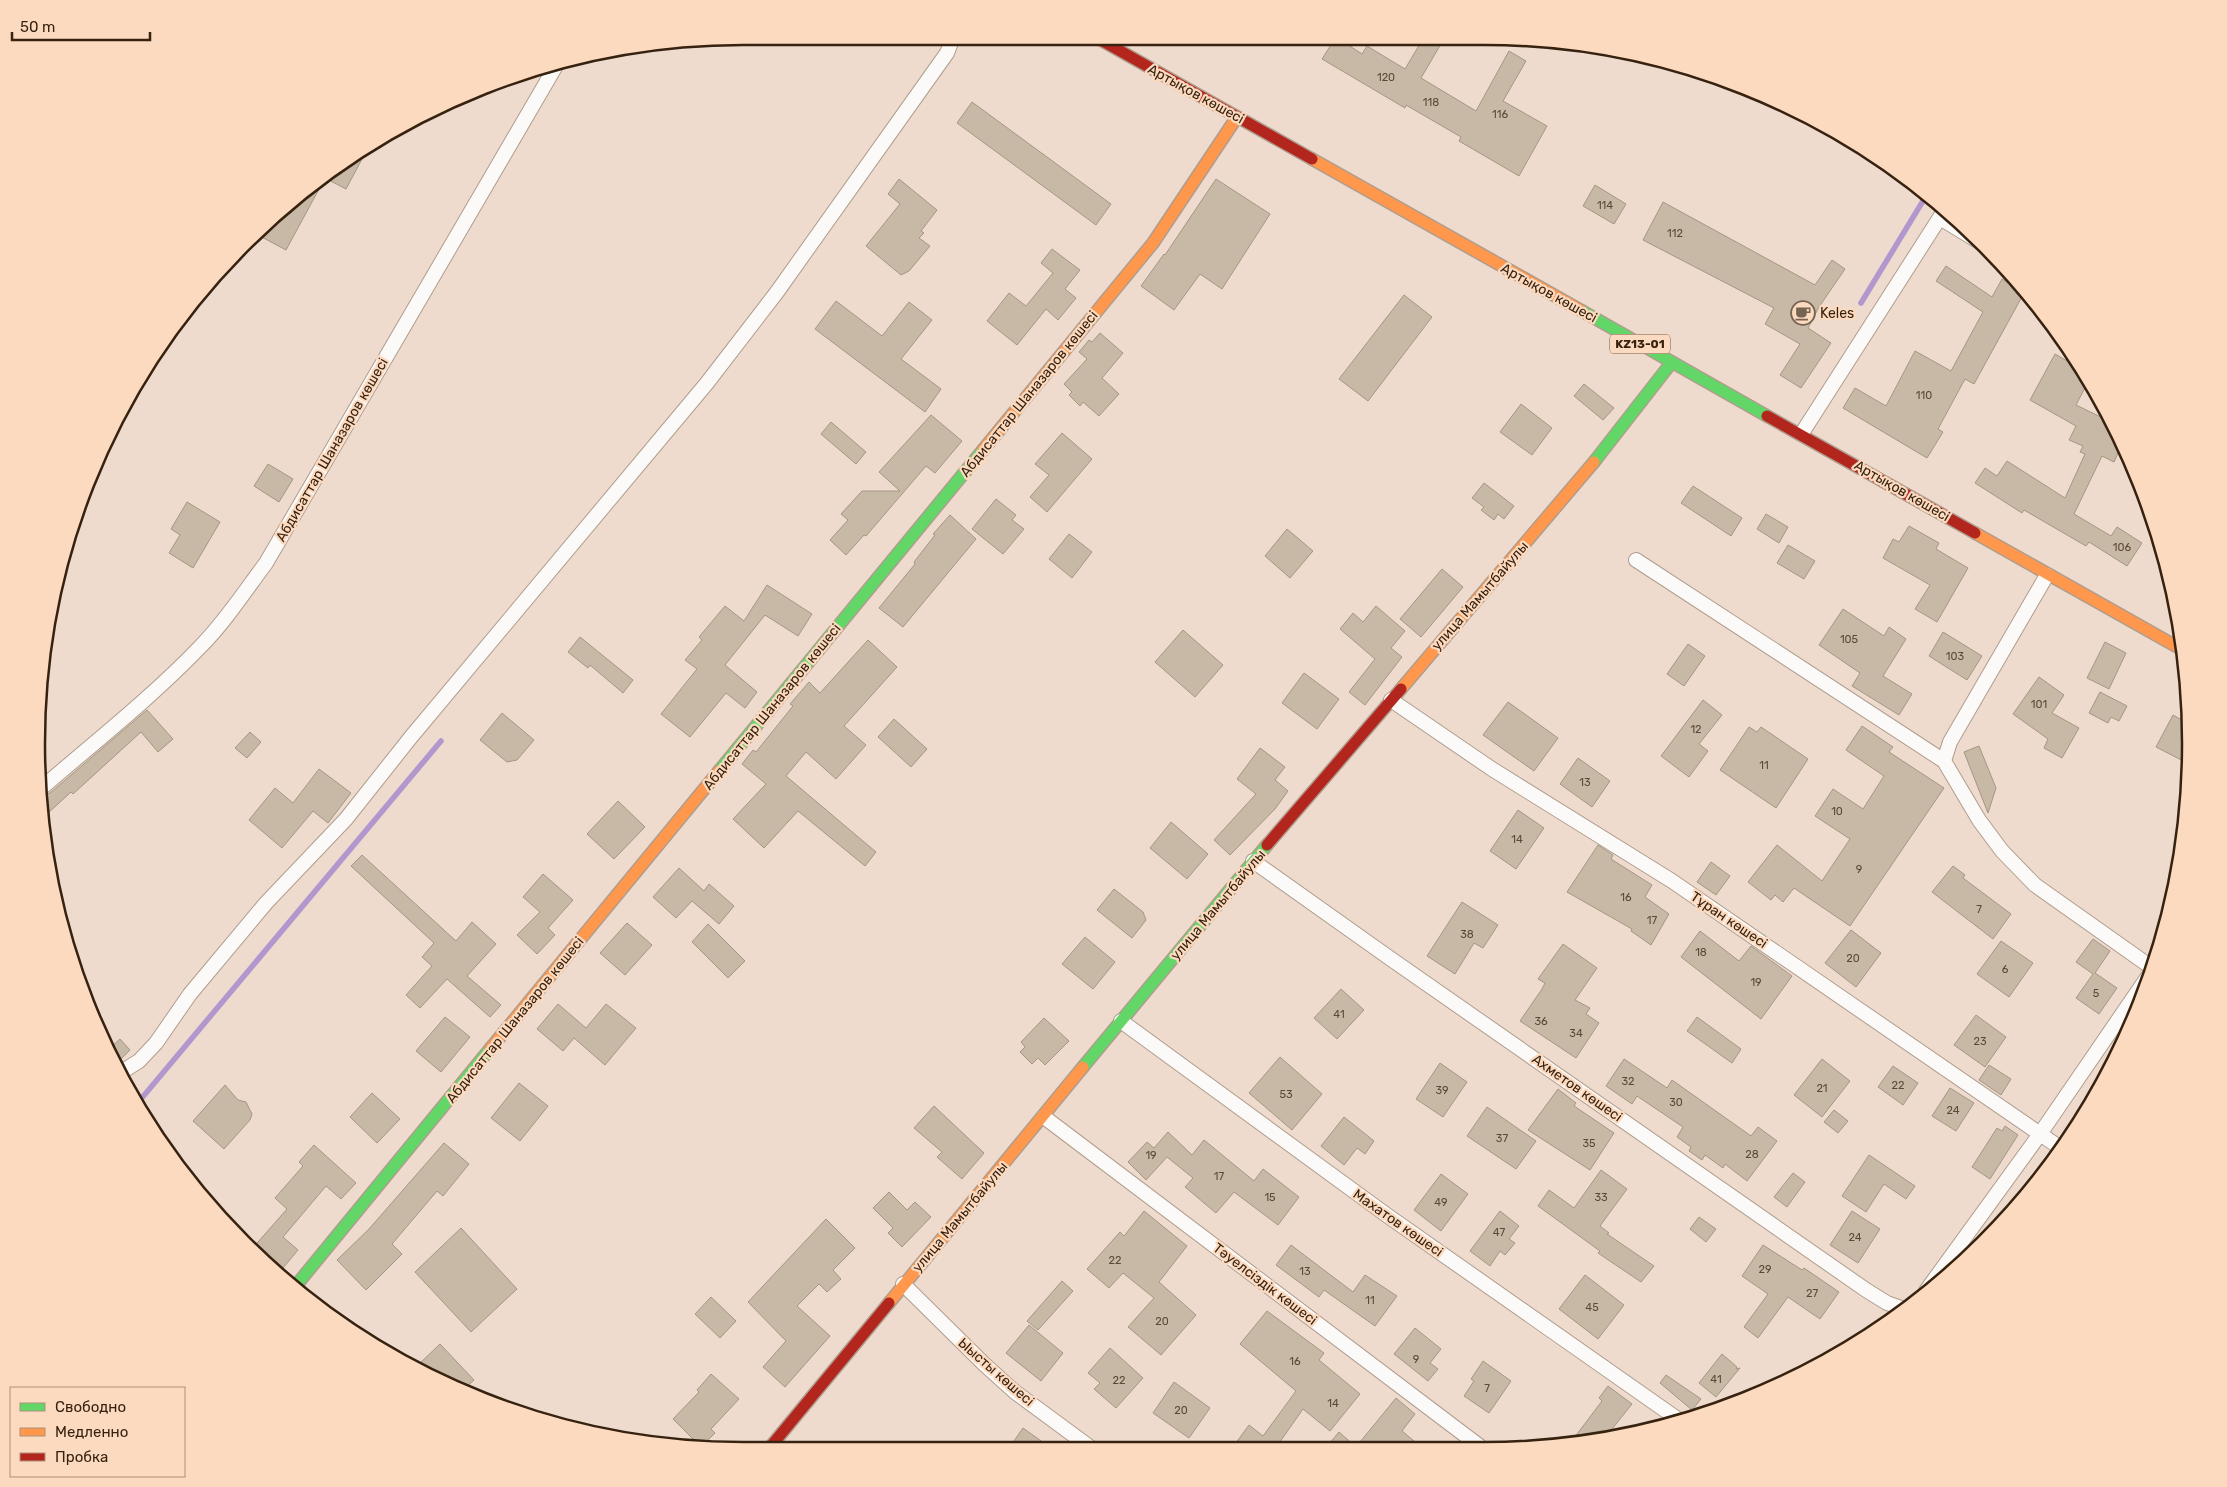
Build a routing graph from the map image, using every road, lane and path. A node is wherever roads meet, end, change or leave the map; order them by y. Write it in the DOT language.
graph roads {
  1 [pos="950,45"];
  2 [pos="1110,45"];
  3 [pos="551,73"];
  4 [pos="1237,117"];
  5 [pos="1941,216"];
  6 [pos="1672,362"];
  7 [pos="1802,434"];
  8 [pos="1636,560"];
  9 [pos="2048,575"];
  10 [pos="2175,645"];
  11 [pos="1390,700"];
  12 [pos="1944,761"];
  13 [pos="46,784"];
  14 [pos="1254,861"];
  15 [pos="2146,964"];
  16 [pos="2135,996"];
  17 [pos="1121,1021"];
  18 [pos="126,1069"];
  19 [pos="1044,1117"];
  20 [pos="2040,1134"];
  21 [pos="2055,1144"];
  22 [pos="1939,1273"];
  23 [pos="299,1282"];
  24 [pos="903,1284"];
  25 [pos="1896,1307"];
  26 [pos="1673,1415"];
  27 [pos="774,1442"];
  28 [pos="1083,1442"];
  29 [pos="1475,1442"];
  1 -- 18 [label="street"];
  2 -- 4 [label="main road, Артықов көшесі / KZ13-01"];
  3 -- 13 [label="street, Абдисаттар Шаназаров көшесі"];
  4 -- 6 [label="main road, Артықов көшесі / KZ13-01"];
  4 -- 23 [label="main road, Абдисаттар Шаназаров көшесі"];
  5 -- 7 [label="street"];
  6 -- 7 [label="main road, Артықов көшесі / KZ13-01"];
  6 -- 11 [label="main road, улица Мамытбайулы"];
  7 -- 9 [label="main road, Артықов көшесі / KZ13-01"];
  8 -- 12 [label="street"];
  9 -- 10 [label="main road, Артықов көшесі / KZ13-01"];
  9 -- 12 [label="street"];
  11 -- 14 [label="main road, улица Мамытбайулы"];
  11 -- 20 [label="street, Тұран көшесі"];
  12 -- 15 [label="street"];
  14 -- 17 [label="main road, улица Мамытбайулы"];
  14 -- 25 [label="street, Ахметов көшесі"];
  16 -- 20 [label="street"];
  17 -- 19 [label="main road, улица Мамытбайулы"];
  17 -- 26 [label="street, Махатов көшесі"];
  19 -- 24 [label="main road, улица Мамытбайулы"];
  19 -- 29 [label="street, Тәуелсіздік көшесі"];
  20 -- 21 [label="street, Тұран көшесі"];
  20 -- 22 [label="street"];
  24 -- 27 [label="main road, улица Мамытбайулы"];
  24 -- 28 [label="street, Ыысты көшесі"];
}
